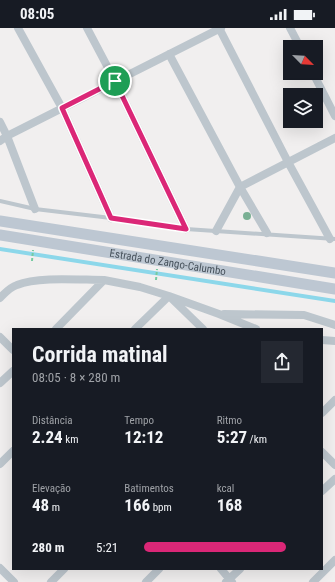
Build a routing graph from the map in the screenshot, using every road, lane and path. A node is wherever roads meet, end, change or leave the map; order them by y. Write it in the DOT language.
graph roads {
  1 [pos="18,28"];
  2 [pos="87,28"];
  3 [pos="220,28"];
  4 [pos="290,28"];
  5 [pos="296,40"];
  6 [pos="169,54"];
  7 [pos="317,80"];
  8 [pos="115,81"];
  9 [pos="62,108"];
  10 [pos="335,116"];
  11 [pos="0,122"];
  12 [pos="7,136"];
  13 [pos="335,138"];
  14 [pos="0,141"];
  15 [pos="288,162"];
  16 [pos="240,187"];
  17 [pos="0,202"];
  18 [pos="35,209"];
  19 [pos="111,218"];
  20 [pos="0,221"];
  21 [pos="186,229"];
  22 [pos="216,231"];
  23 [pos="267,233"];
  24 [pos="0,235"];
  25 [pos="333,239"];
  26 [pos="33,248"];
  27 [pos="32,261"];
  28 [pos="157,268"];
  29 [pos="335,273"];
  30 [pos="104,280"];
  31 [pos="156,280"];
  32 [pos="335,288"];
  33 [pos="169,296"];
  34 [pos="0,298"];
  35 [pos="219,314"];
  36 [pos="335,325"];
  37 [pos="57,328"];
  38 [pos="136,328"];
  39 [pos="202,328"];
  40 [pos="254,328"];
  41 [pos="0,337"];
  42 [pos="323,340"];
  43 [pos="335,341"];
  44 [pos="12,349"];
  45 [pos="12,372"];
  46 [pos="0,384"];
  47 [pos="335,400"];
  48 [pos="323,412"];
  49 [pos="12,452"];
  50 [pos="323,453"];
  51 [pos="0,464"];
  52 [pos="335,465"];
  53 [pos="335,479"];
  54 [pos="323,490"];
  55 [pos="335,560"];
  56 [pos="0,568"];
  57 [pos="63,570"];
  58 [pos="158,570"];
  59 [pos="221,570"];
  60 [pos="239,570"];
  61 [pos="229,581"];
  62 [pos="14,582"];
  63 [pos="51,582"];
  64 [pos="146,582"];
  65 [pos="313,582"];
  1 -- 9 [label="street"];
  2 -- 8 [label="street"];
  3 -- 6 [label="street"];
  3 -- 15 [label="street"];
  4 -- 5 [label="street"];
  6 -- 8 [label="street"];
  6 -- 16 [label="street"];
  7 -- 10 [label="street"];
  8 -- 9 [label="street"];
  8 -- 21 [label="street"];
  9 -- 12 [label="street"];
  9 -- 19 [label="street"];
  11 -- 12 [label="street"];
  12 -- 14 [label="street"];
  12 -- 18 [label="street"];
  13 -- 15 [label="street"];
  15 -- 16 [label="street"];
  15 -- 25 [label="street"];
  16 -- 22 [label="street"];
  16 -- 23 [label="street"];
  17 -- 18 [label="lane"];
  18 -- 19 [label="lane"];
  19 -- 21 [label="lane"];
  20 -- 29 [label="main road, Estrada do Zango-Calumbo"];
  21 -- 22 [label="lane"];
  22 -- 23 [label="lane"];
  23 -- 25 [label="lane"];
  24 -- 32 [label="main road, Estrada do Zango-Calumbo"];
  26 -- 27 [label="path"];
  28 -- 31 [label="path"];
  30 -- 33 [label="street"];
  30 -- 34 [label="street"];
  30 -- 37 [label="street"];
  33 -- 35 [label="street"];
  33 -- 38 [label="street"];
  33 -- 39 [label="street"];
  35 -- 36 [label="street"];
  35 -- 40 [label="street"];
  41 -- 44 [label="street"];
  42 -- 43 [label="street"];
  45 -- 46 [label="street"];
  47 -- 48 [label="street"];
  49 -- 51 [label="street"];
  50 -- 52 [label="street"];
  53 -- 54 [label="street"];
  55 -- 65 [label="street"];
  56 -- 62 [label="street"];
  57 -- 63 [label="street"];
  58 -- 64 [label="street"];
  59 -- 61 [label="street"];
  60 -- 61 [label="street"];
}
